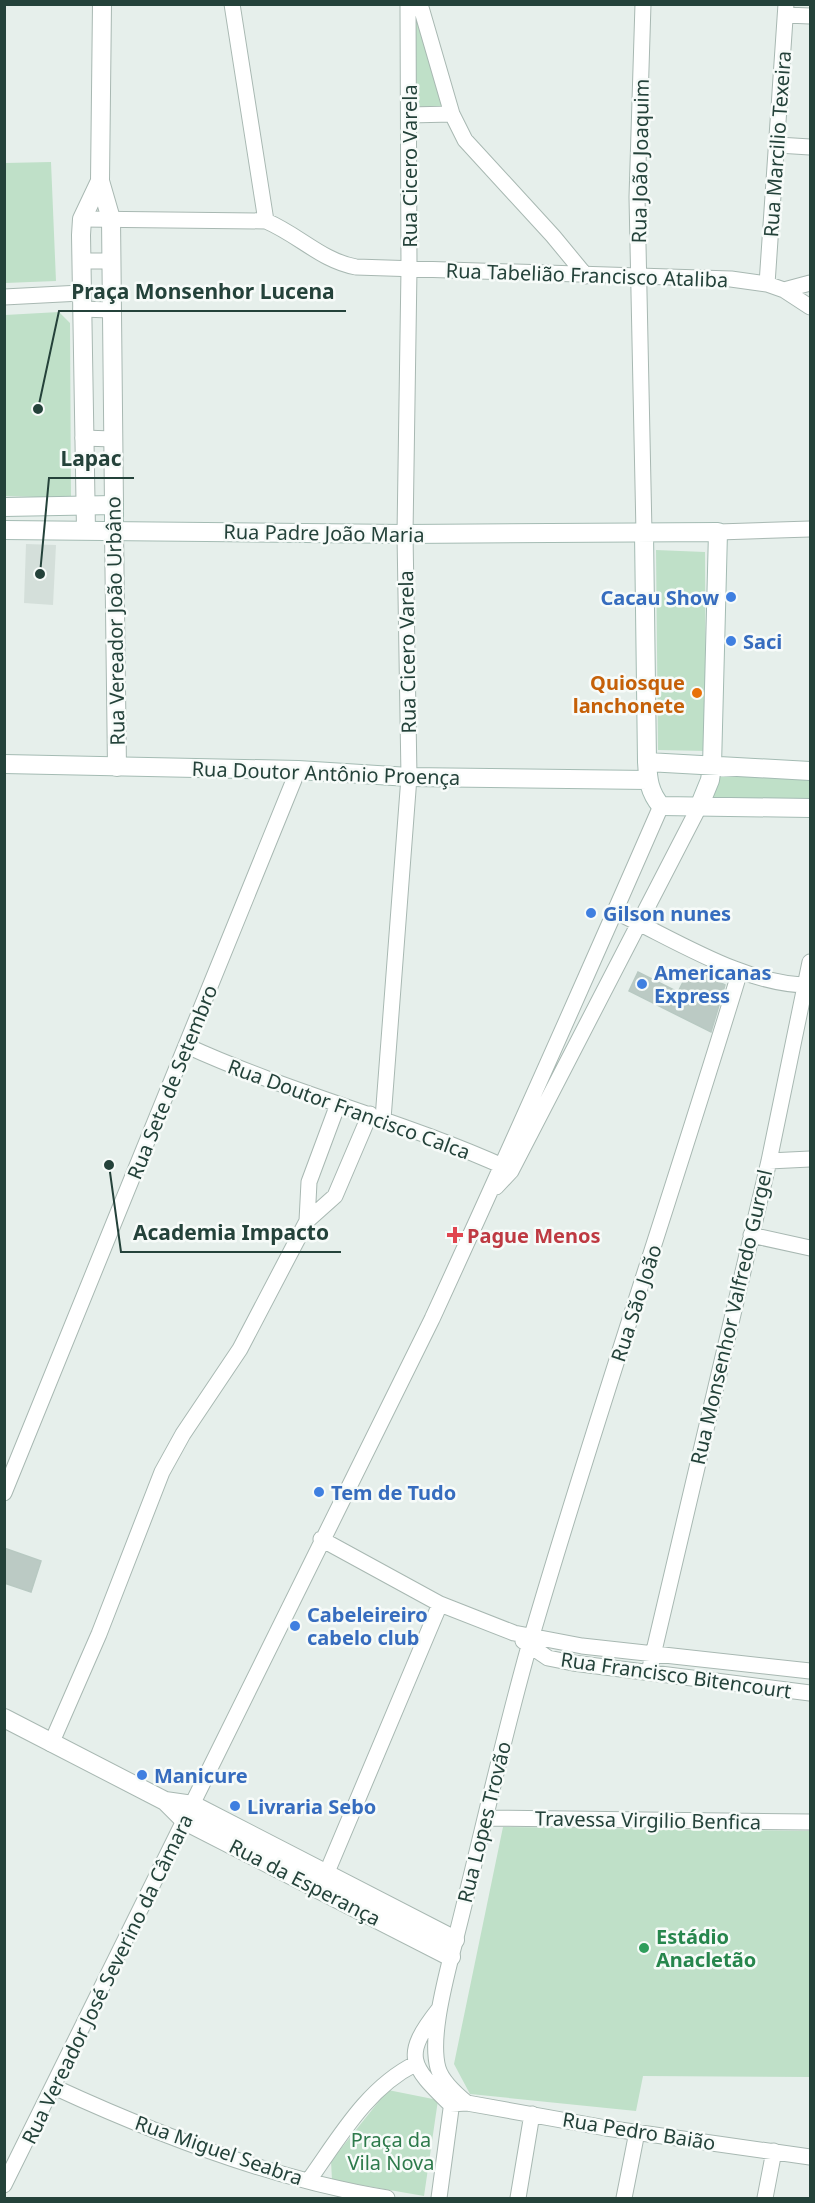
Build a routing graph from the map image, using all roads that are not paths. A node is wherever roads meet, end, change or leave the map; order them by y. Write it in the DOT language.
graph roads {
  1 [pos="102,4"];
  2 [pos="232,4"];
  3 [pos="408,4"];
  4 [pos="420,4"];
  5 [pos="643,4"];
  6 [pos="786,10"];
  7 [pos="810,16"];
  8 [pos="452,114"];
  9 [pos="409,115"];
  10 [pos="778,145"];
  11 [pos="810,147"];
  12 [pos="100,181"];
  13 [pos="82,219"];
  14 [pos="111,219"];
  15 [pos="266,222"];
  16 [pos="82,261"];
  17 [pos="112,261"];
  18 [pos="409,269"];
  19 [pos="586,276"];
  20 [pos="639,276"];
  21 [pos="810,283"];
  22 [pos="767,284"];
  23 [pos="784,290"];
  24 [pos="4,297"];
  25 [pos="81,301"];
  26 [pos="810,307"];
  27 [pos="111,310"];
  28 [pos="83,438"];
  29 [pos="113,439"];
  30 [pos="86,505"];
  31 [pos="114,505"];
  32 [pos="4,507"];
  33 [pos="810,529"];
  34 [pos="4,530"];
  35 [pos="86,530"];
  36 [pos="114,531"];
  37 [pos="718,532"];
  38 [pos="644,533"];
  39 [pos="405,534"];
  40 [pos="4,764"];
  41 [pos="117,766"];
  42 [pos="712,766"];
  43 [pos="298,770"];
  44 [pos="648,771"];
  45 [pos="810,771"];
  46 [pos="409,777"];
  47 [pos="661,806"];
  48 [pos="699,807"];
  49 [pos="810,808"];
  50 [pos="616,912"];
  51 [pos="640,923"];
  52 [pos="810,962"];
  53 [pos="740,971"];
  54 [pos="808,985"];
  55 [pos="563,1032"];
  56 [pos="580,1040"];
  57 [pos="187,1046"];
  58 [pos="338,1104"];
  59 [pos="376,1117"];
  60 [pos="810,1159"];
  61 [pos="769,1161"];
  62 [pos="505,1168"];
  63 [pos="307,1221"];
  64 [pos="751,1235"];
  65 [pos="810,1248"];
  66 [pos="4,1493"];
  67 [pos="321,1539"];
  68 [pos="440,1604"];
  69 [pos="531,1641"];
  70 [pos="652,1654"];
  71 [pos="810,1671"];
  72 [pos="649,1672"];
  73 [pos="810,1693"];
  74 [pos="4,1718"];
  75 [pos="51,1744"];
  76 [pos="189,1813"];
  77 [pos="486,1818"];
  78 [pos="810,1822"];
  79 [pos="324,1881"];
  80 [pos="453,1949"];
  81 [pos="439,2009"];
  82 [pos="415,2064"];
  83 [pos="54,2087"];
  84 [pos="452,2098"];
  85 [pos="532,2114"];
  86 [pos="637,2132"];
  87 [pos="774,2151"];
  88 [pos="810,2157"];
  89 [pos="309,2180"];
  90 [pos="4,2185"];
  91 [pos="387,2199"];
  92 [pos="439,2199"];
  93 [pos="518,2199"];
  94 [pos="624,2199"];
  95 [pos="765,2199"];
  1 -- 12 [label="main road"];
  2 -- 15 [label="street"];
  3 -- 9 [label="street, Rua Cicero Varela"];
  4 -- 8 [label="street"];
  5 -- 20 [label="street, Rua João Joaquim"];
  6 -- 7 [label="street"];
  6 -- 10 [label="street, Rua Marcilio Texeira"];
  8 -- 9 [label="street"];
  8 -- 19 [label="street"];
  9 -- 18 [label="street, Rua Cicero Varela"];
  10 -- 11 [label="street"];
  10 -- 22 [label="street, Rua Marcilio Texeira"];
  12 -- 13 [label="main road"];
  12 -- 14 [label="main road, Rua Vereador João Urbâno"];
  13 -- 14 [label="street, Rua Tabelião Francisco Ataliba"];
  13 -- 16 [label="main road, Rua Vereador João Urbâno"];
  14 -- 15 [label="street, Rua Tabelião Francisco Ataliba"];
  14 -- 17 [label="main road, Rua Vereador João Urbâno"];
  15 -- 18 [label="street, Rua Tabelião Francisco Ataliba"];
  16 -- 17 [label="street"];
  16 -- 25 [label="main road, Rua Vereador João Urbâno"];
  17 -- 27 [label="main road, Rua Vereador João Urbâno"];
  18 -- 19 [label="street, Rua Tabelião Francisco Ataliba"];
  18 -- 39 [label="street, Rua Cicero Varela"];
  19 -- 20 [label="street, Rua Tabelião Francisco Ataliba"];
  20 -- 22 [label="street, Rua Tabelião Francisco Ataliba"];
  20 -- 38 [label="street, Rua João Joaquim"];
  21 -- 23 [label="street"];
  22 -- 23 [label="street, Rua Tabelião Francisco Ataliba"];
  23 -- 26 [label="street, Rua Tabelião Francisco Ataliba"];
  24 -- 25 [label="street"];
  25 -- 27 [label="street"];
  25 -- 28 [label="main road, Rua Vereador João Urbâno"];
  27 -- 29 [label="main road, Rua Vereador João Urbâno"];
  28 -- 29 [label="street"];
  28 -- 30 [label="main road, Rua Vereador João Urbâno"];
  29 -- 31 [label="main road, Rua Vereador João Urbâno"];
  30 -- 31 [label="main road"];
  30 -- 32 [label="main road"];
  30 -- 35 [label="main road, Rua Vereador João Urbâno"];
  31 -- 36 [label="main road, Rua Vereador João Urbâno"];
  33 -- 37 [label="street"];
  34 -- 35 [label="main road, Rua Padre João Maria"];
  35 -- 36 [label="main road, Rua Padre João Maria"];
  36 -- 39 [label="main road, Rua Padre João Maria"];
  36 -- 41 [label="main road, Rua Vereador João Urbâno"];
  37 -- 38 [label="main road, Rua Padre João Maria"];
  37 -- 42 [label="main road"];
  38 -- 39 [label="main road, Rua Padre João Maria"];
  38 -- 44 [label="main road"];
  39 -- 46 [label="street, Rua Cicero Varela"];
  40 -- 41 [label="main road, Rua Doutor Antônio Proença"];
  41 -- 43 [label="main road, Rua Doutor Antônio Proença"];
  42 -- 44 [label="main road, Rua Doutor Antônio Proença"];
  42 -- 45 [label="main road"];
  42 -- 48 [label="main road"];
  43 -- 46 [label="main road, Rua Doutor Antônio Proença"];
  43 -- 57 [label="street, Rua Sete de Setembro"];
  44 -- 46 [label="main road, Rua Doutor Antônio Proença"];
  44 -- 47 [label="main road"];
  46 -- 59 [label="street, Rua Cicero Varela"];
  47 -- 48 [label="main road"];
  47 -- 50 [label="street, Rua Vereador José Severino da Câmara"];
  48 -- 49 [label="main road"];
  48 -- 51 [label="street, Rua Vereador José Severino da Câmara"];
  50 -- 51 [label="street"];
  50 -- 55 [label="street, Rua Vereador José Severino da Câmara"];
  51 -- 53 [label="street"];
  51 -- 56 [label="street, Rua Vereador José Severino da Câmara"];
  52 -- 54 [label="street, Rua Monsenhor Valfredo Gurgel"];
  53 -- 54 [label="street"];
  53 -- 69 [label="street, Rua São João"];
  54 -- 61 [label="street, Rua Monsenhor Valfredo Gurgel"];
  55 -- 56 [label="street"];
  55 -- 62 [label="street, Rua Vereador José Severino da Câmara"];
  56 -- 62 [label="street, Rua Vereador José Severino da Câmara"];
  57 -- 58 [label="street, Rua Doutor Francisco Calca"];
  57 -- 66 [label="street, Rua Sete de Setembro"];
  58 -- 59 [label="street, Rua Doutor Francisco Calca"];
  58 -- 63 [label="street"];
  59 -- 62 [label="street, Rua Doutor Francisco Calca"];
  59 -- 63 [label="street, Rua Cicero Varela"];
  60 -- 61 [label="street"];
  61 -- 64 [label="street, Rua Monsenhor Valfredo Gurgel"];
  62 -- 67 [label="street, Rua Vereador José Severino da Câmara"];
  63 -- 75 [label="street"];
  64 -- 65 [label="street"];
  64 -- 70 [label="street, Rua Monsenhor Valfredo Gurgel"];
  67 -- 68 [label="street, Rua Francisco Bitencourt"];
  67 -- 76 [label="street, Rua Vereador José Severino da Câmara"];
  68 -- 69 [label="street, Rua Francisco Bitencourt"];
  68 -- 79 [label="street"];
  69 -- 70 [label="street, Rua Francisco Bitencourt"];
  69 -- 72 [label="street, Rua Francisco Bitencourt"];
  69 -- 77 [label="street, Rua Lopes Trovão"];
  70 -- 71 [label="street, Rua Francisco Bitencourt"];
  70 -- 72 [label="street, Rua Monsenhor Valfredo Gurgel"];
  72 -- 73 [label="street, Rua Francisco Bitencourt"];
  74 -- 75 [label="main road, Rua da Esperança"];
  75 -- 76 [label="main road, Rua da Esperança"];
  76 -- 79 [label="main road, Rua da Esperança"];
  76 -- 83 [label="street, Rua Vereador José Severino da Câmara"];
  77 -- 78 [label="street, Travessa Virgilio Benfica"];
  77 -- 80 [label="street, Rua Lopes Trovão"];
  79 -- 80 [label="main road, Rua da Esperança"];
  80 -- 81 [label="street, Rua Lopes Trovão"];
  81 -- 82 [label="street"];
  81 -- 84 [label="street"];
  82 -- 84 [label="street"];
  82 -- 89 [label="street"];
  83 -- 89 [label="street, Rua Miguel Seabra"];
  83 -- 90 [label="street, Rua Vereador José Severino da Câmara"];
  84 -- 85 [label="street, Rua Pedro Baião"];
  84 -- 92 [label="street"];
  85 -- 86 [label="street, Rua Pedro Baião"];
  85 -- 93 [label="street"];
  86 -- 87 [label="street, Rua Pedro Baião"];
  86 -- 94 [label="street"];
  87 -- 88 [label="street, Rua Pedro Baião"];
  87 -- 95 [label="street"];
  89 -- 91 [label="street, Rua Miguel Seabra"];
}
